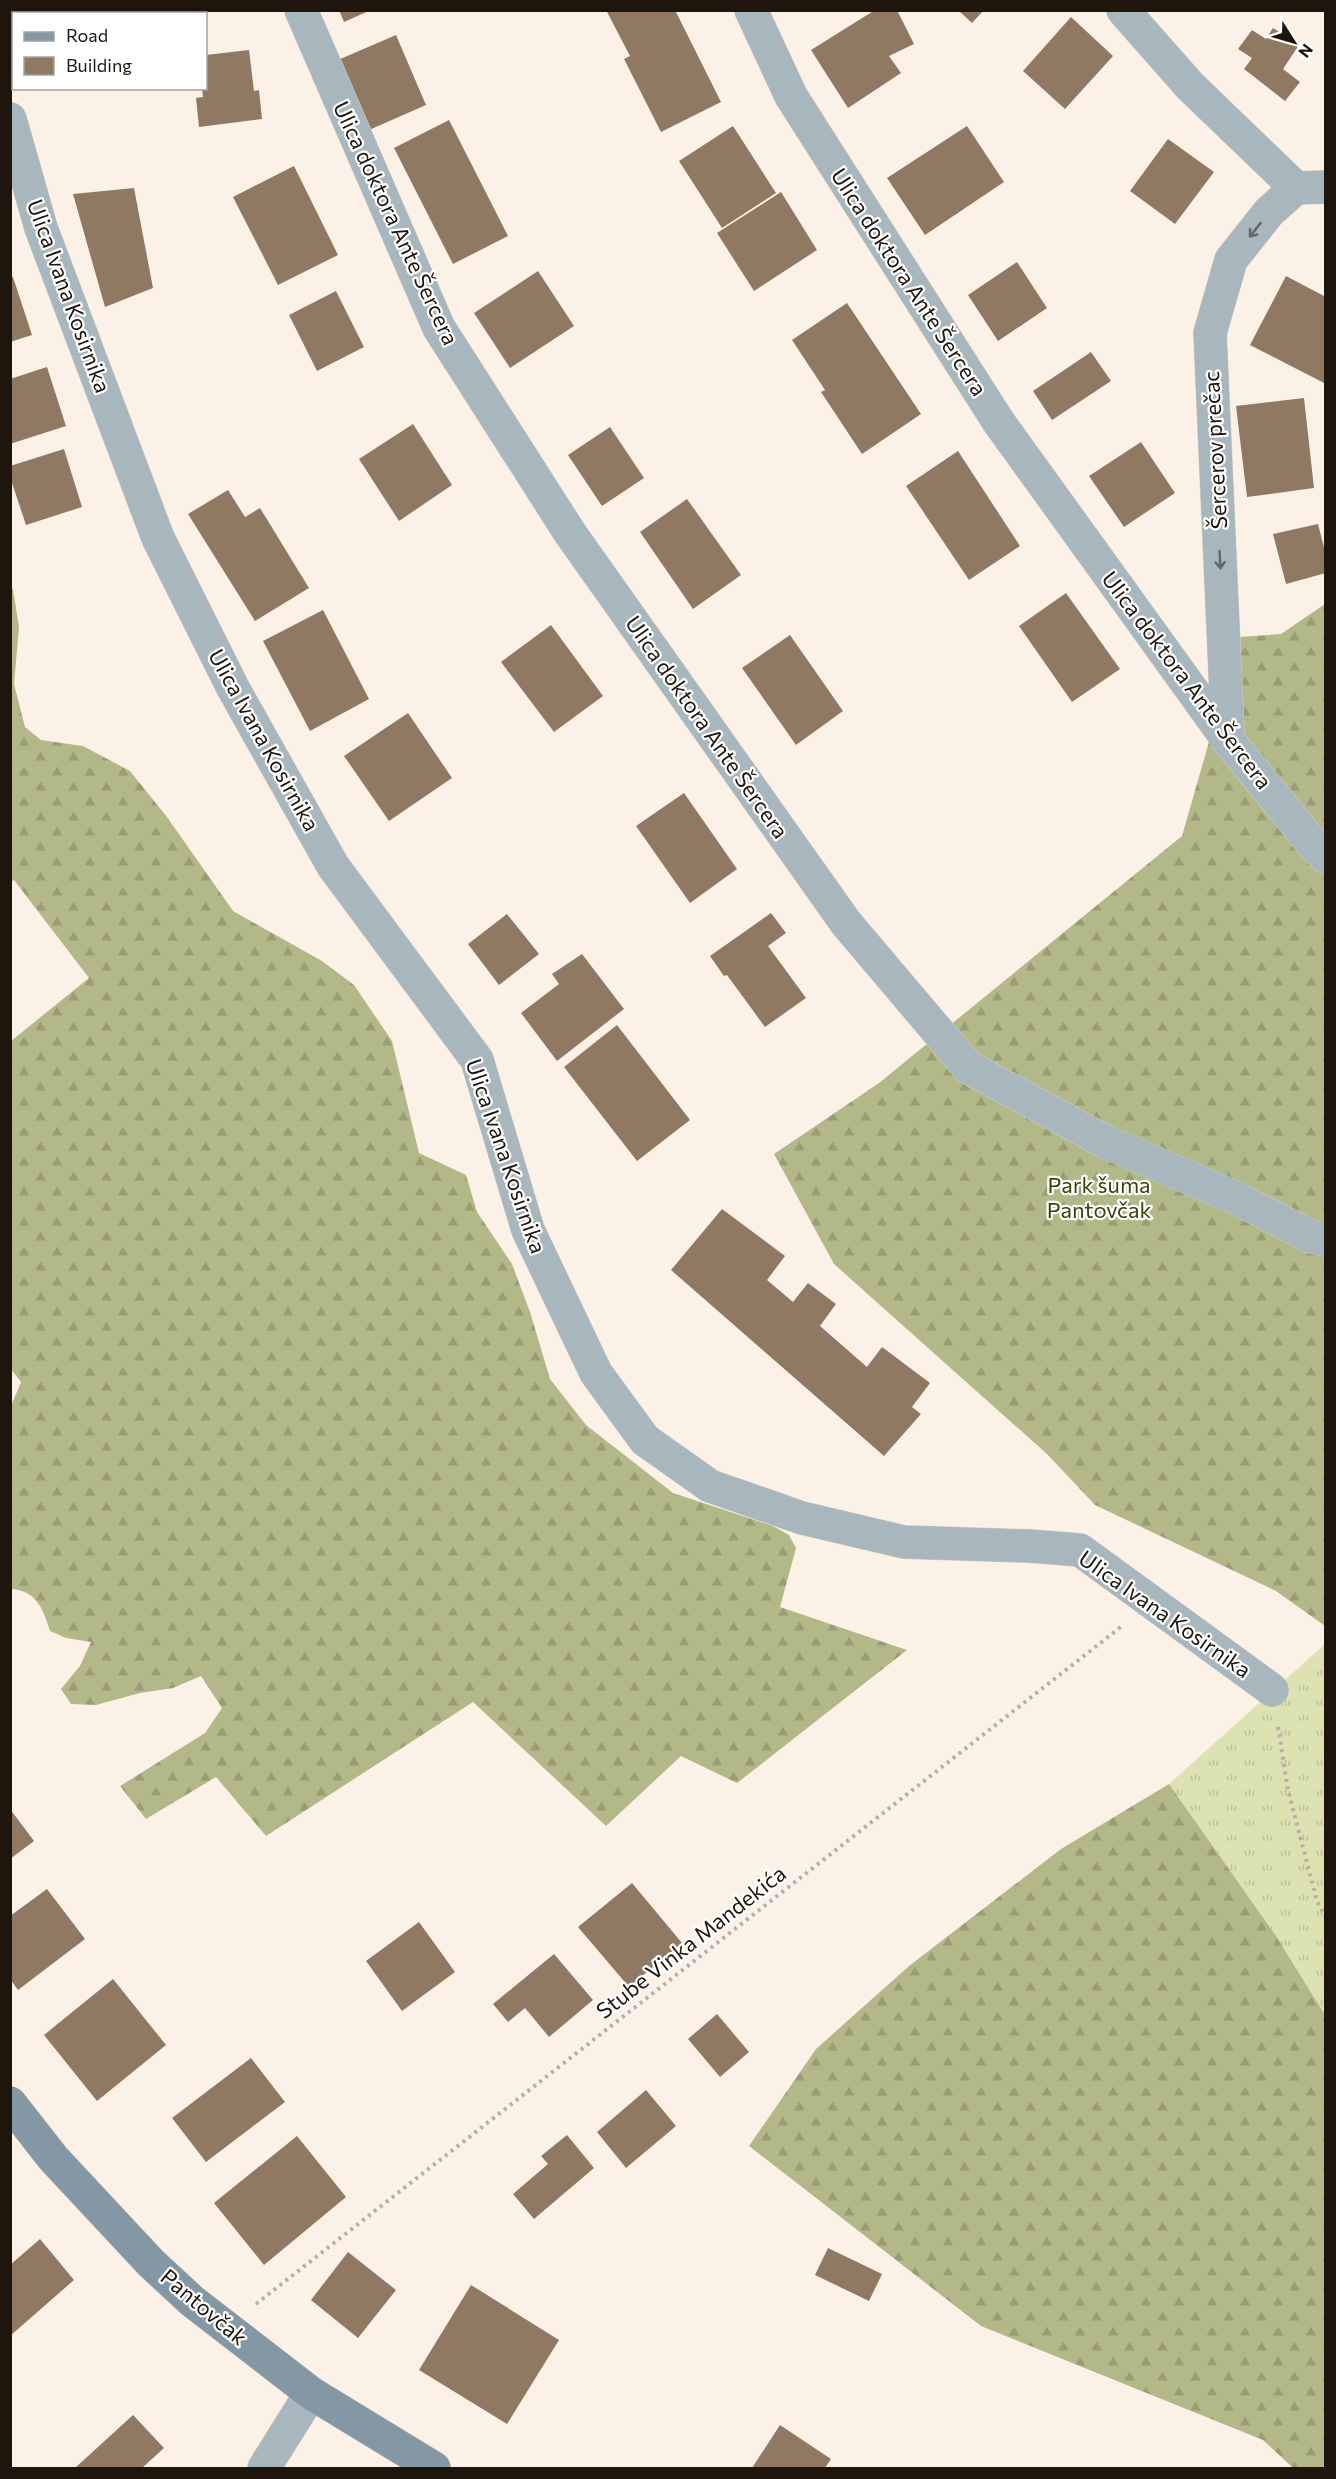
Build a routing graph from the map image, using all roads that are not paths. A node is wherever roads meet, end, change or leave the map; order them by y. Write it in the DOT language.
graph roads {
  1 [pos="301,10"];
  2 [pos="751,10"];
  3 [pos="1123,10"];
  4 [pos="10,119"];
  5 [pos="1311,188"];
  6 [pos="1228,740"];
  7 [pos="1326,857"];
  8 [pos="1326,1240"];
  9 [pos="1272,1690"];
  10 [pos="10,2103"];
  11 [pos="311,2393"];
  12 [pos="264,2469"];
  13 [pos="434,2469"];
  1 -- 8 [label="street, Ulica doktora Ante Šercera"];
  2 -- 6 [label="street, Ulica doktora Ante Šercera"];
  3 -- 5 [label="street"];
  4 -- 9 [label="street, Ulica Ivana Kosirnika"];
  5 -- 6 [label="street, Šercerov prečac, one-way"];
  6 -- 7 [label="street, Ulica doktora Ante Šercera"];
  10 -- 11 [label="main road, Pantovčak"];
  11 -- 12 [label="street"];
  11 -- 13 [label="main road, Pantovčak"];
}
